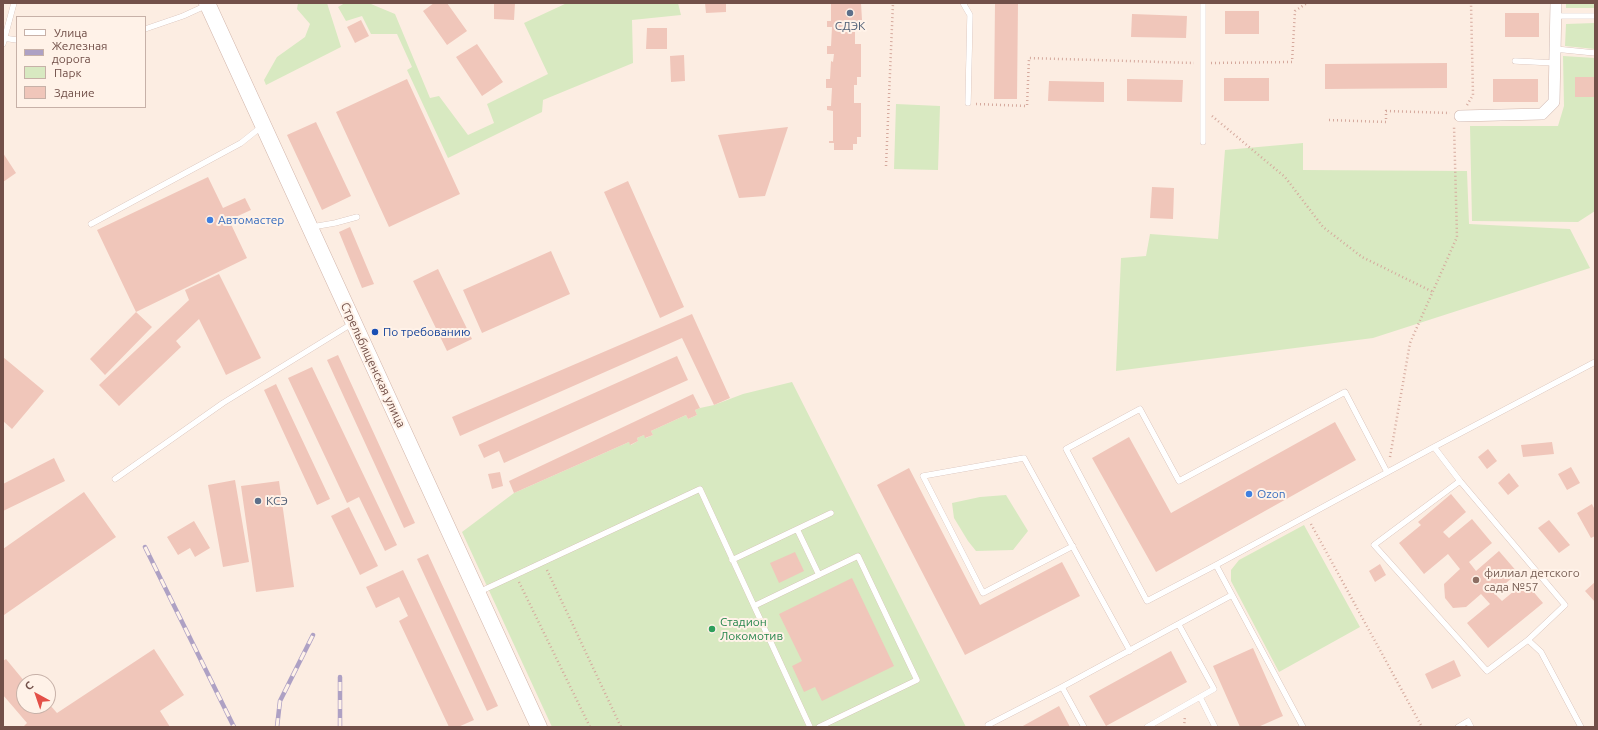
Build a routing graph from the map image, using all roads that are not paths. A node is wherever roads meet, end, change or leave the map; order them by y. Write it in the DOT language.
graph roads {
  1 [pos="14,3"];
  2 [pos="963,3"];
  3 [pos="1203,3"];
  4 [pos="1556,3"];
  5 [pos="208,4"];
  6 [pos="1555,16"];
  7 [pos="1595,16"];
  8 [pos="146,29"];
  9 [pos="4,40"];
  10 [pos="16,40"];
  11 [pos="1555,49"];
  12 [pos="1595,53"];
  13 [pos="1515,62"];
  14 [pos="1555,63"];
  15 [pos="968,103"];
  16 [pos="1460,116"];
  17 [pos="263,126"];
  18 [pos="1203,142"];
  19 [pos="358,217"];
  20 [pos="91,224"];
  21 [pos="310,227"];
  22 [pos="354,323"];
  23 [pos="1595,362"];
  24 [pos="1434,447"];
  25 [pos="1387,472"];
  26 [pos="115,479"];
  27 [pos="1460,481"];
  28 [pos="831,513"];
  29 [pos="797,529"];
  30 [pos="1073,546"];
  31 [pos="732,560"];
  32 [pos="1216,565"];
  33 [pos="819,575"];
  34 [pos="478,592"];
  35 [pos="1232,595"];
  36 [pos="754,606"];
  37 [pos="1179,625"];
  38 [pos="1528,640"];
  39 [pos="1130,651"];
  40 [pos="1062,686"];
  41 [pos="1200,697"];
  42 [pos="540,727"];
  43 [pos="810,727"];
  44 [pos="819,727"];
  45 [pos="989,727"];
  46 [pos="1084,727"];
  47 [pos="1147,727"];
  48 [pos="1215,727"];
  49 [pos="1303,727"];
  50 [pos="1458,727"];
  51 [pos="1471,727"];
  52 [pos="1580,727"];
  1 -- 9 [label="lane"];
  2 -- 15 [label="lane"];
  3 -- 18 [label="lane"];
  4 -- 6 [label="street"];
  5 -- 8 [label="lane"];
  5 -- 17 [label="main road, Стрельбищенская улица"];
  6 -- 7 [label="lane"];
  6 -- 11 [label="street"];
  9 -- 10 [label="lane"];
  11 -- 12 [label="lane"];
  11 -- 14 [label="street"];
  13 -- 14 [label="lane"];
  14 -- 16 [label="street"];
  17 -- 20 [label="lane"];
  17 -- 21 [label="main road, Стрельбищенская улица"];
  19 -- 21 [label="lane"];
  21 -- 22 [label="main road, Стрельбищенская улица"];
  22 -- 26 [label="lane"];
  22 -- 34 [label="main road, Стрельбищенская улица"];
  23 -- 24 [label="lane"];
  24 -- 25 [label="lane"];
  24 -- 27 [label="lane"];
  25 -- 32 [label="lane"];
  25 -- 32 [label="lane"];
  27 -- 38 [label="lane"];
  27 -- 38 [label="lane"];
  28 -- 29 [label="lane"];
  29 -- 31 [label="lane"];
  29 -- 33 [label="lane"];
  30 -- 30 [label="lane"];
  30 -- 39 [label="lane"];
  31 -- 34 [label="lane"];
  31 -- 36 [label="lane"];
  32 -- 35 [label="lane"];
  33 -- 36 [label="lane"];
  33 -- 44 [label="lane"];
  34 -- 42 [label="main road, Стрельбищенская улица"];
  35 -- 37 [label="lane"];
  35 -- 49 [label="lane"];
  36 -- 43 [label="lane"];
  37 -- 39 [label="lane"];
  37 -- 41 [label="lane"];
  38 -- 52 [label="lane"];
  39 -- 40 [label="lane"];
  40 -- 45 [label="lane"];
  40 -- 46 [label="lane"];
  41 -- 47 [label="lane"];
  41 -- 48 [label="lane"];
  50 -- 51 [label="lane"];
}
